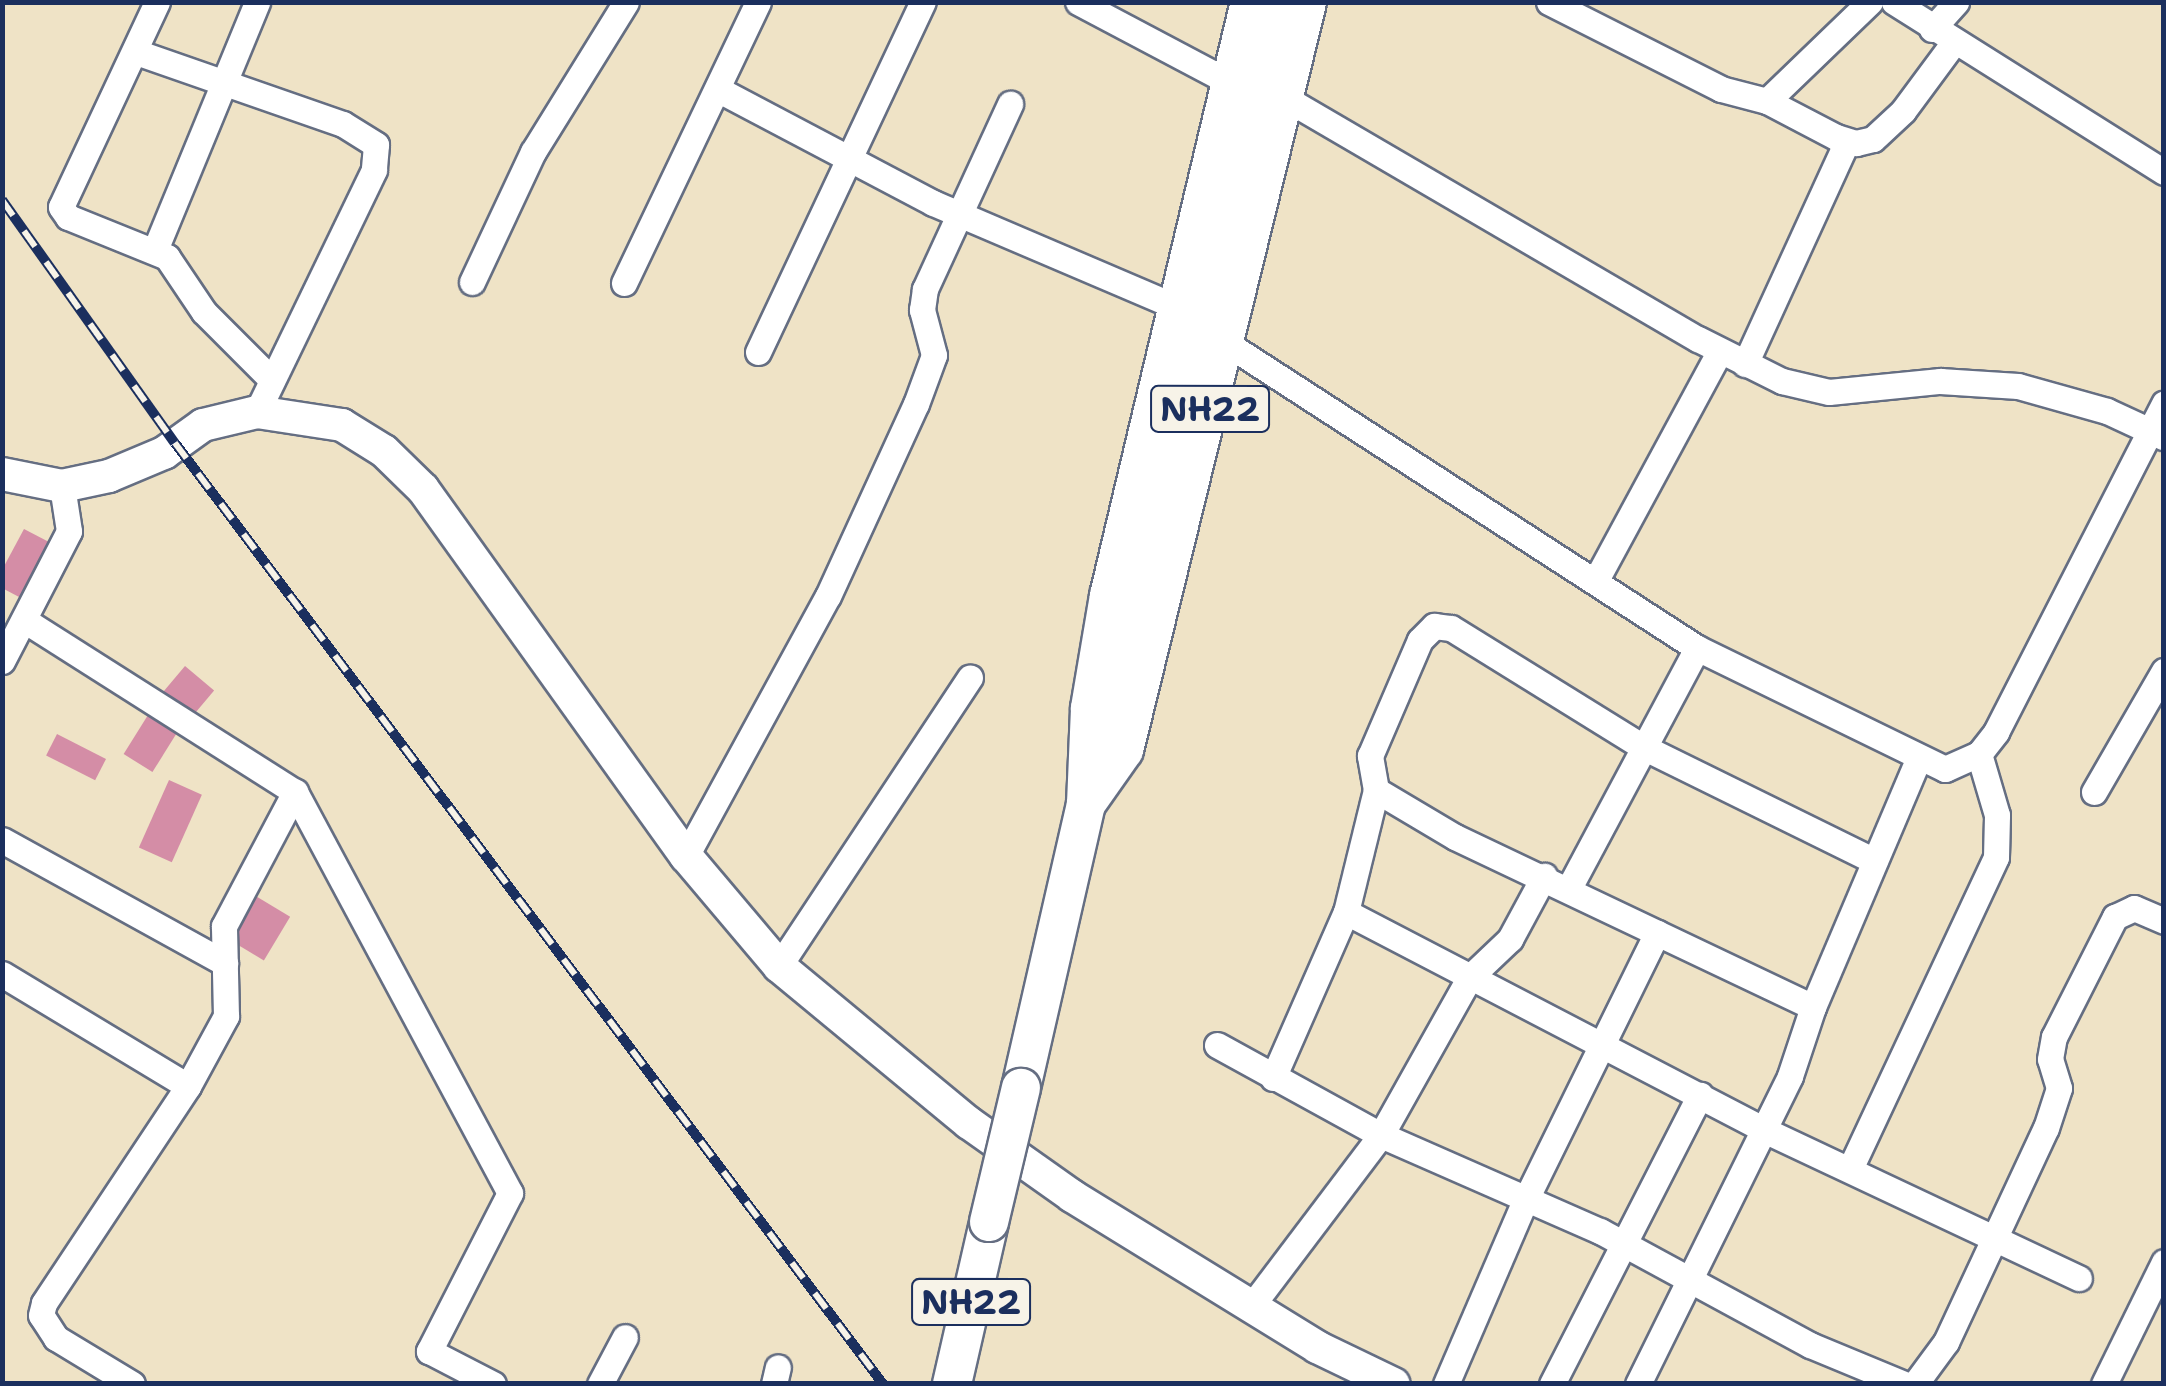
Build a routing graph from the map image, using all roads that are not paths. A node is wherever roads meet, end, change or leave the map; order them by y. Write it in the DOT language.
graph roads {
  1 [pos="157,2"];
  2 [pos="257,2"];
  3 [pos="626,2"];
  4 [pos="758,2"];
  5 [pos="922,2"];
  6 [pos="1078,2"];
  7 [pos="1250,2"];
  8 [pos="1277,2"];
  9 [pos="1308,2"];
  10 [pos="1549,2"];
  11 [pos="1870,2"];
  12 [pos="1894,2"];
  13 [pos="1956,2"];
  14 [pos="1943,36"];
  15 [pos="136,52"];
  16 [pos="1231,83"];
  17 [pos="224,84"];
  18 [pos="719,90"];
  19 [pos="1285,98"];
  20 [pos="1767,101"];
  21 [pos="1010,104"];
  22 [pos="1847,141"];
  23 [pos="854,160"];
  24 [pos="2164,172"];
  25 [pos="957,214"];
  26 [pos="155,250"];
  27 [pos="472,282"];
  28 [pos="624,283"];
  29 [pos="1177,307"];
  30 [pos="1226,343"];
  31 [pos="1720,351"];
  32 [pos="758,352"];
  33 [pos="1745,364"];
  34 [pos="272,380"];
  35 [pos="2164,403"];
  36 [pos="257,412"];
  37 [pos="2157,434"];
  38 [pos="2,474"];
  39 [pos="62,486"];
  40 [pos="1596,580"];
  41 [pos="24,620"];
  42 [pos="1697,648"];
  43 [pos="2,661"];
  44 [pos="2164,671"];
  45 [pos="970,678"];
  46 [pos="1643,747"];
  47 [pos="1979,754"];
  48 [pos="1918,760"];
  49 [pos="1376,790"];
  50 [pos="295,792"];
  51 [pos="2094,792"];
  52 [pos="1086,804"];
  53 [pos="2,840"];
  54 [pos="686,856"];
  55 [pos="1875,861"];
  56 [pos="1544,876"];
  57 [pos="1570,886"];
  58 [pos="1346,912"];
  59 [pos="2164,921"];
  60 [pos="1657,934"];
  61 [pos="225,963"];
  62 [pos="779,966"];
  63 [pos="2,974"];
  64 [pos="1469,978"];
  65 [pos="1812,1007"];
  66 [pos="1217,1045"];
  67 [pos="1598,1046"];
  68 [pos="1273,1078"];
  69 [pos="188,1086"];
  70 [pos="1700,1094"];
  71 [pos="1764,1130"];
  72 [pos="1381,1135"];
  73 [pos="1850,1169"];
  74 [pos="1525,1201"];
  75 [pos="1995,1238"];
  76 [pos="1622,1244"];
  77 [pos="2164,1262"];
  78 [pos="2079,1278"];
  79 [pos="1691,1280"];
  80 [pos="1250,1308"];
  81 [pos="625,1337"];
  82 [pos="952,1383"];
  83 [pos="132,1384"];
  84 [pos="493,1384"];
  85 [pos="600,1384"];
  86 [pos="1394,1384"];
  87 [pos="1446,1384"];
  88 [pos="1552,1384"];
  89 [pos="1638,1384"];
  90 [pos="1904,1384"];
  91 [pos="1915,1384"];
  92 [pos="2104,1384"];
  1 -- 15 [label="street"];
  2 -- 17 [label="street"];
  3 -- 27 [label="street"];
  4 -- 18 [label="street"];
  5 -- 23 [label="street"];
  6 -- 16 [label="street"];
  7 -- 16 [label="highway, NH22"];
  8 -- 52 [label="main road"];
  9 -- 19 [label="highway, NH22"];
  10 -- 20 [label="street"];
  11 -- 20 [label="street"];
  12 -- 14 [label="street"];
  13 -- 14 [label="street"];
  14 -- 22 [label="street"];
  14 -- 24 [label="street"];
  15 -- 17 [label="street"];
  15 -- 26 [label="street"];
  16 -- 29 [label="highway, NH22"];
  17 -- 26 [label="street"];
  17 -- 34 [label="street"];
  18 -- 23 [label="street"];
  18 -- 28 [label="street"];
  19 -- 30 [label="highway, NH22"];
  19 -- 31 [label="street"];
  20 -- 22 [label="street"];
  21 -- 25 [label="street"];
  22 -- 33 [label="street"];
  23 -- 25 [label="street"];
  23 -- 32 [label="street"];
  25 -- 29 [label="street"];
  25 -- 54 [label="street"];
  26 -- 34 [label="street"];
  29 -- 52 [label="highway, NH22"];
  30 -- 40 [label="street"];
  30 -- 52 [label="highway, NH22"];
  31 -- 33 [label="street"];
  31 -- 40 [label="street"];
  33 -- 37 [label="street"];
  34 -- 36 [label="street"];
  35 -- 37 [label="street"];
  36 -- 39 [label="main road"];
  36 -- 54 [label="main road"];
  37 -- 47 [label="street"];
  38 -- 39 [label="main road"];
  39 -- 41 [label="street"];
  40 -- 42 [label="street"];
  41 -- 43 [label="street"];
  41 -- 50 [label="street"];
  42 -- 46 [label="street"];
  42 -- 48 [label="street"];
  44 -- 51 [label="street"];
  45 -- 62 [label="street"];
  46 -- 49 [label="street"];
  46 -- 55 [label="street"];
  46 -- 57 [label="street"];
  47 -- 48 [label="street"];
  47 -- 73 [label="street"];
  48 -- 55 [label="street"];
  49 -- 56 [label="street"];
  49 -- 58 [label="street"];
  50 -- 61 [label="street"];
  50 -- 84 [label="street"];
  52 -- 82 [label="highway, NH22, bridge"];
  53 -- 61 [label="street"];
  54 -- 62 [label="main road"];
  55 -- 65 [label="street"];
  56 -- 57 [label="street"];
  56 -- 64 [label="street"];
  57 -- 60 [label="street"];
  58 -- 64 [label="street"];
  58 -- 68 [label="street"];
  59 -- 75 [label="street"];
  60 -- 65 [label="street"];
  60 -- 67 [label="street"];
  61 -- 69 [label="street"];
  62 -- 80 [label="main road"];
  63 -- 69 [label="street"];
  64 -- 67 [label="street"];
  64 -- 72 [label="street"];
  65 -- 71 [label="street"];
  66 -- 68 [label="street"];
  67 -- 70 [label="street"];
  67 -- 74 [label="street"];
  68 -- 72 [label="street"];
  69 -- 83 [label="street"];
  70 -- 71 [label="street"];
  70 -- 76 [label="street"];
  71 -- 73 [label="street"];
  71 -- 79 [label="street"];
  72 -- 74 [label="street"];
  72 -- 80 [label="street"];
  73 -- 75 [label="street"];
  74 -- 76 [label="street"];
  74 -- 87 [label="street"];
  75 -- 78 [label="street"];
  75 -- 91 [label="street"];
  76 -- 79 [label="street"];
  76 -- 88 [label="street"];
  77 -- 92 [label="street"];
  79 -- 89 [label="street"];
  79 -- 90 [label="street"];
  80 -- 86 [label="main road"];
  81 -- 85 [label="street"];
}
